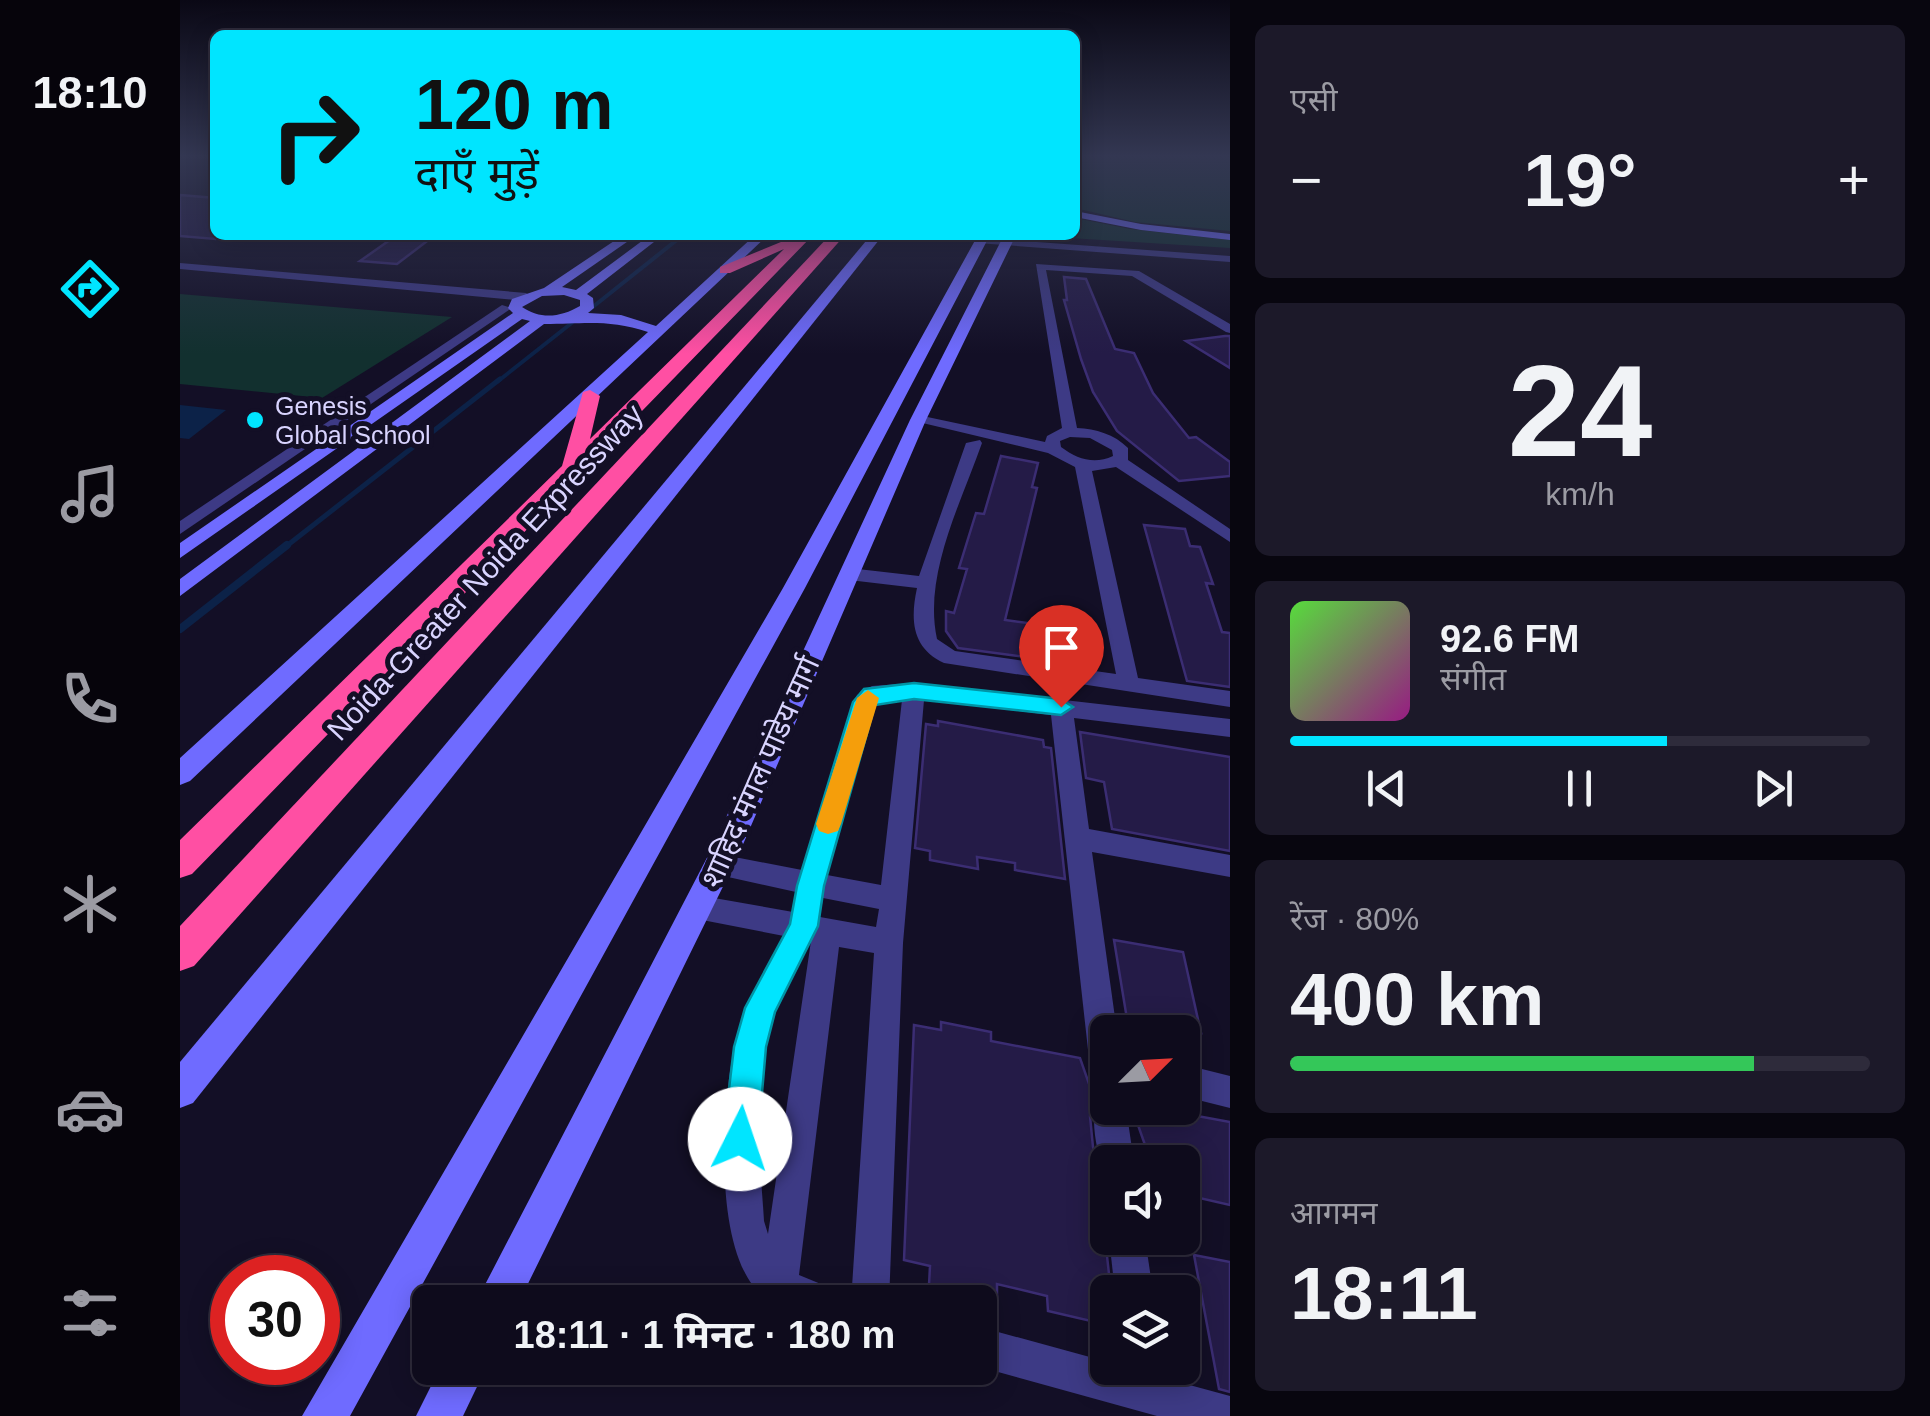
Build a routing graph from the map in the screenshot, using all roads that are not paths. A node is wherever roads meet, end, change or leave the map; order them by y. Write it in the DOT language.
graph roads {
  1 [pos="1116,222"];
  2 [pos="1230,237"];
  3 [pos="624,240"];
  4 [pos="651,240"];
  5 [pos="757,240"];
  6 [pos="793,240"];
  7 [pos="799,240"];
  8 [pos="833,240"];
  9 [pos="873,240"];
  10 [pos="995,240"];
  11 [pos="996,240"];
  12 [pos="1008,240"];
  13 [pos="1230,259"];
  14 [pos="180,266"];
  15 [pos="725,270"];
  16 [pos="180,278"];
  17 [pos="548,291"];
  18 [pos="584,298"];
  19 [pos="517,307"];
  20 [pos="676,315"];
  21 [pos="571,316"];
  22 [pos="542,320"];
  23 [pos="1230,329"];
  24 [pos="658,331"];
  25 [pos="590,396"];
  26 [pos="921,413"];
  27 [pos="984,434"];
  28 [pos="1060,439"];
  29 [pos="1118,462"];
  30 [pos="1083,464"];
  31 [pos="571,472"];
  32 [pos="180,529"];
  33 [pos="1230,537"];
  34 [pos="180,552"];
  35 [pos="849,574"];
  36 [pos="925,583"];
  37 [pos="180,589"];
  38 [pos="1129,686"];
  39 [pos="914,691"];
  40 [pos="1230,699"];
  41 [pos="1061,707"];
  42 [pos="1230,728"];
  43 [pos="180,774"];
  44 [pos="1076,838"];
  45 [pos="180,864"];
  46 [pos="719,865"];
  47 [pos="1230,866"];
  48 [pos="810,886"];
  49 [pos="894,900"];
  50 [pos="698,908"];
  51 [pos="815,929"];
  52 [pos="888,943"];
  53 [pos="180,953"];
  54 [pos="1099,1015"];
  55 [pos="1200,1084"];
  56 [pos="180,1090"];
  57 [pos="1230,1092"];
  58 [pos="505,1285"];
  59 [pos="778,1285"];
  60 [pos="779,1285"];
  61 [pos="871,1285"];
  62 [pos="997,1350"];
  63 [pos="1090,1370"];
  64 [pos="455,1385"];
  65 [pos="1156,1385"];
  66 [pos="324,1416"];
  67 [pos="439,1416"];
  68 [pos="1230,1416"];
  1 -- 2 [label="street"];
  3 -- 17 [label="street"];
  4 -- 18 [label="street"];
  5 -- 15 [label="street"];
  6 -- 15 [label="highway"];
  7 -- 31 [label="highway, Noida-Greater Noida Expressway"];
  8 -- 53 [label="highway, Noida-Greater Noida Expressway"];
  9 -- 56 [label="street"];
  10 -- 66 [label="street"];
  11 -- 26 [label="street, शाहिद मंगल पांडेय मार्ग"];
  12 -- 13 [label="street"];
  14 -- 19 [label="street"];
  15 -- 20 [label="street"];
  16 -- 19 [label="street"];
  17 -- 18 [label="street"];
  17 -- 19 [label="street"];
  18 -- 20 [label="street"];
  18 -- 21 [label="street"];
  19 -- 22 [label="street"];
  19 -- 32 [label="street"];
  19 -- 34 [label="street"];
  20 -- 24 [label="street"];
  21 -- 22 [label="street"];
  21 -- 24 [label="street"];
  22 -- 37 [label="street"];
  23 -- 28 [label="street"];
  24 -- 25 [label="street"];
  25 -- 31 [label="highway"];
  25 -- 43 [label="street"];
  26 -- 27 [label="street"];
  26 -- 35 [label="street, शाहिद मंगल पांडेय मार्ग"];
  27 -- 28 [label="street"];
  27 -- 36 [label="street"];
  28 -- 29 [label="street"];
  28 -- 30 [label="street"];
  29 -- 30 [label="street"];
  29 -- 33 [label="street"];
  30 -- 38 [label="street"];
  31 -- 45 [label="highway, Noida-Greater Noida Expressway"];
  35 -- 36 [label="street"];
  35 -- 46 [label="street, शाहिद मंगल पांडेय मार्ग"];
  36 -- 38 [label="street"];
  38 -- 40 [label="street"];
  39 -- 41 [label="street"];
  39 -- 48 [label="street"];
  39 -- 49 [label="street"];
  41 -- 42 [label="street"];
  41 -- 44 [label="street"];
  44 -- 47 [label="street"];
  44 -- 54 [label="street"];
  46 -- 48 [label="street"];
  46 -- 50 [label="street, शाहिद मंगल पांडेय मार्ग"];
  48 -- 49 [label="street"];
  48 -- 51 [label="street"];
  49 -- 52 [label="street"];
  50 -- 51 [label="street"];
  50 -- 58 [label="street, शाहिद मंगल पांडेय मार्ग"];
  51 -- 52 [label="street"];
  51 -- 59 [label="street"];
  51 -- 60 [label="street"];
  52 -- 61 [label="street"];
  55 -- 57 [label="street"];
  62 -- 63 [label="street"];
  64 -- 67 [label="street"];
  65 -- 68 [label="street"];
}
